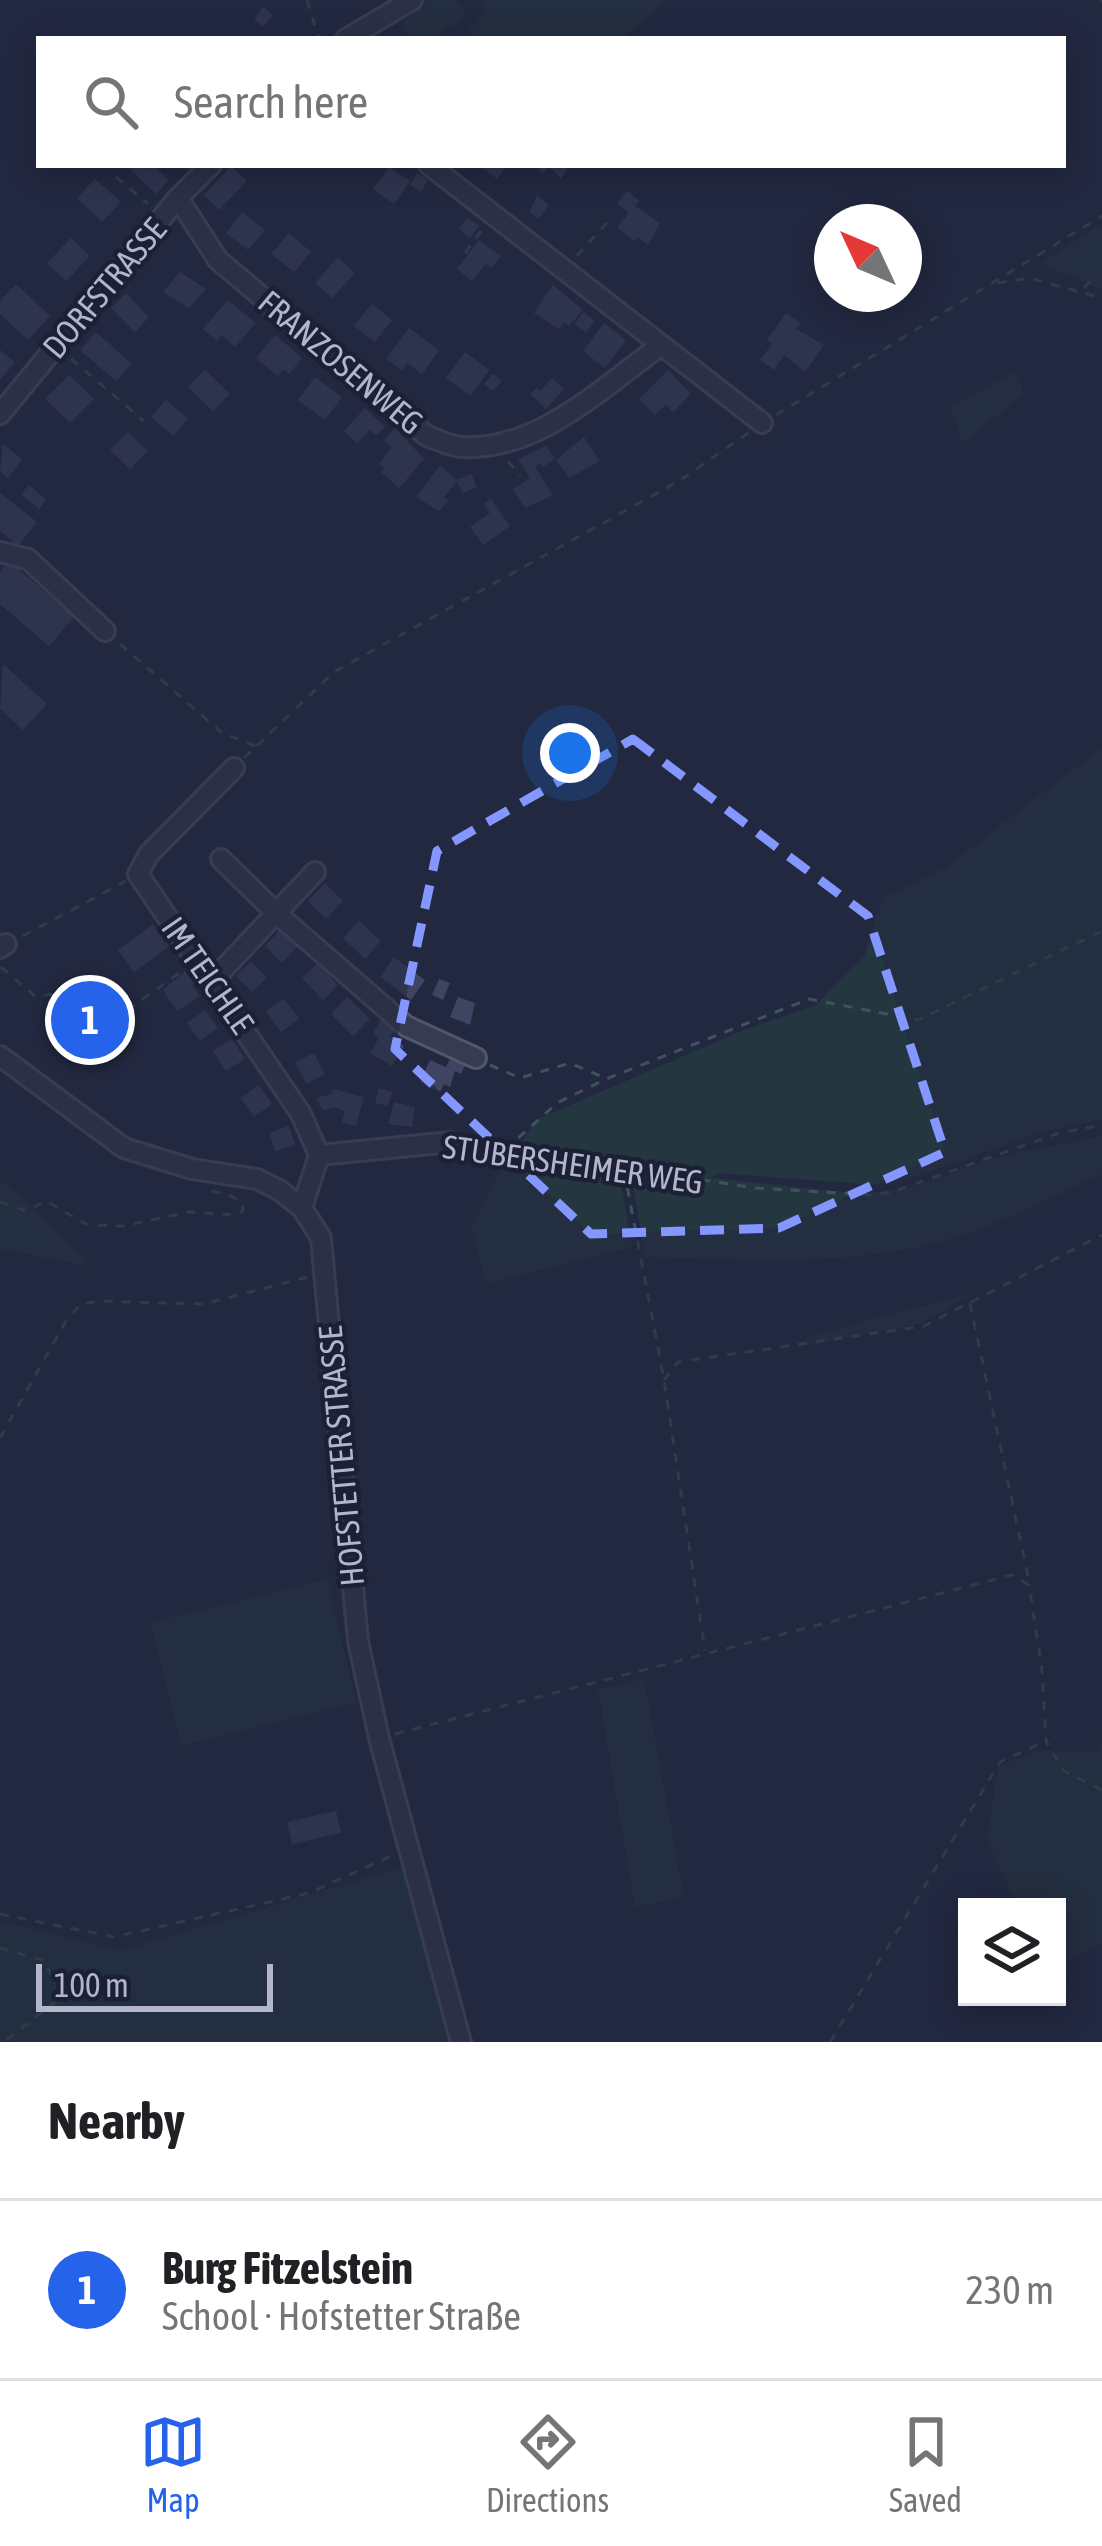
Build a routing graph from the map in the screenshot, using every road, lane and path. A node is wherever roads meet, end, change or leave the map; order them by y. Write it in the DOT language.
graph roads {
  1 [pos="307,0"];
  2 [pos="412,0"];
  3 [pos="319,36"];
  4 [pos="351,36"];
  5 [pos="208,168"];
  6 [pos="433,168"];
  7 [pos="116,177"];
  8 [pos="178,198"];
  9 [pos="492,216"];
  10 [pos="1102,216"];
  11 [pos="163,217"];
  12 [pos="612,217"];
  13 [pos="465,253"];
  14 [pos="564,271"];
  15 [pos="1094,278"];
  16 [pos="996,284"];
  17 [pos="1083,290"];
  18 [pos="1102,298"];
  19 [pos="56,346"];
  20 [pos="660,346"];
  21 [pos="0,414"];
  22 [pos="144,421"];
  23 [pos="762,423"];
  24 [pos="496,445"];
  25 [pos="520,476"];
  26 [pos="0,552"];
  27 [pos="105,631"];
  28 [pos="256,747"];
  29 [pos="234,768"];
  30 [pos="221,859"];
  31 [pos="315,872"];
  32 [pos="138,874"];
  33 [pos="276,913"];
  34 [pos="1102,931"];
  35 [pos="3,946"];
  36 [pos="198,959"];
  37 [pos="0,966"];
  38 [pos="213,980"];
  39 [pos="0,1056"];
  40 [pos="476,1058"];
  41 [pos="606,1079"];
  42 [pos="1102,1125"];
  43 [pos="451,1142"];
  44 [pos="504,1150"];
  45 [pos="319,1155"];
  46 [pos="624,1170"];
  47 [pos="192,1187"];
  48 [pos="0,1202"];
  49 [pos="302,1208"];
  50 [pos="1102,1235"];
  51 [pos="326,1272"];
  52 [pos="970,1301"];
  53 [pos="664,1380"];
  54 [pos="0,1438"];
  55 [pos="1029,1585"];
  56 [pos="706,1653"];
  57 [pos="379,1738"];
  58 [pos="1046,1741"];
  59 [pos="1102,1790"];
  60 [pos="409,1848"];
  61 [pos="0,1914"];
  62 [pos="0,1948"];
  63 [pos="4,2042"];
  64 [pos="461,2042"];
  65 [pos="830,2042"];
  1 -- 3 [label="path"];
  2 -- 4 [label="street"];
  5 -- 8 [label="street, DORFSTRASSE"];
  6 -- 9 [label="street"];
  7 -- 11 [label="path"];
  8 -- 11 [label="street, DORFSTRASSE"];
  8 -- 24 [label="street, FRANZOSENWEG"];
  9 -- 13 [label="path"];
  9 -- 14 [label="street"];
  10 -- 16 [label="path"];
  11 -- 19 [label="street, DORFSTRASSE"];
  12 -- 14 [label="path"];
  14 -- 20 [label="street"];
  15 -- 17 [label="path"];
  16 -- 17 [label="path"];
  16 -- 23 [label="path"];
  17 -- 18 [label="path"];
  19 -- 21 [label="street, DORFSTRASSE"];
  19 -- 22 [label="path"];
  20 -- 23 [label="street"];
  20 -- 24 [label="street, FRANZOSENWEG"];
  23 -- 28 [label="path"];
  24 -- 25 [label="path"];
  26 -- 27 [label="street"];
  27 -- 28 [label="path"];
  28 -- 29 [label="path"];
  29 -- 32 [label="street"];
  30 -- 33 [label="street"];
  31 -- 33 [label="street"];
  32 -- 35 [label="path"];
  32 -- 36 [label="street, IM TEICHLE"];
  33 -- 38 [label="street"];
  33 -- 40 [label="street"];
  34 -- 41 [label="path"];
  36 -- 37 [label="path"];
  36 -- 38 [label="street, IM TEICHLE"];
  38 -- 45 [label="street, IM TEICHLE"];
  39 -- 49 [label="street"];
  40 -- 41 [label="path"];
  41 -- 44 [label="path"];
  42 -- 46 [label="path, STUBERSHEIMER WEG"];
  43 -- 44 [label="path, STUBERSHEIMER WEG"];
  43 -- 45 [label="street, STUBERSHEIMER WEG"];
  44 -- 46 [label="path, STUBERSHEIMER WEG"];
  45 -- 49 [label="street"];
  46 -- 53 [label="path"];
  47 -- 48 [label="path"];
  49 -- 51 [label="street, HOFSTETTER STRASSE"];
  50 -- 52 [label="path"];
  51 -- 54 [label="path"];
  51 -- 57 [label="street, HOFSTETTER STRASSE"];
  52 -- 53 [label="path"];
  52 -- 55 [label="path"];
  53 -- 56 [label="path"];
  55 -- 56 [label="path"];
  55 -- 58 [label="path"];
  56 -- 57 [label="path"];
  57 -- 60 [label="street, HOFSTETTER STRASSE"];
  58 -- 59 [label="path"];
  58 -- 65 [label="path"];
  60 -- 61 [label="path"];
  60 -- 64 [label="street, HOFSTETTER STRASSE"];
  62 -- 63 [label="path"];
}
